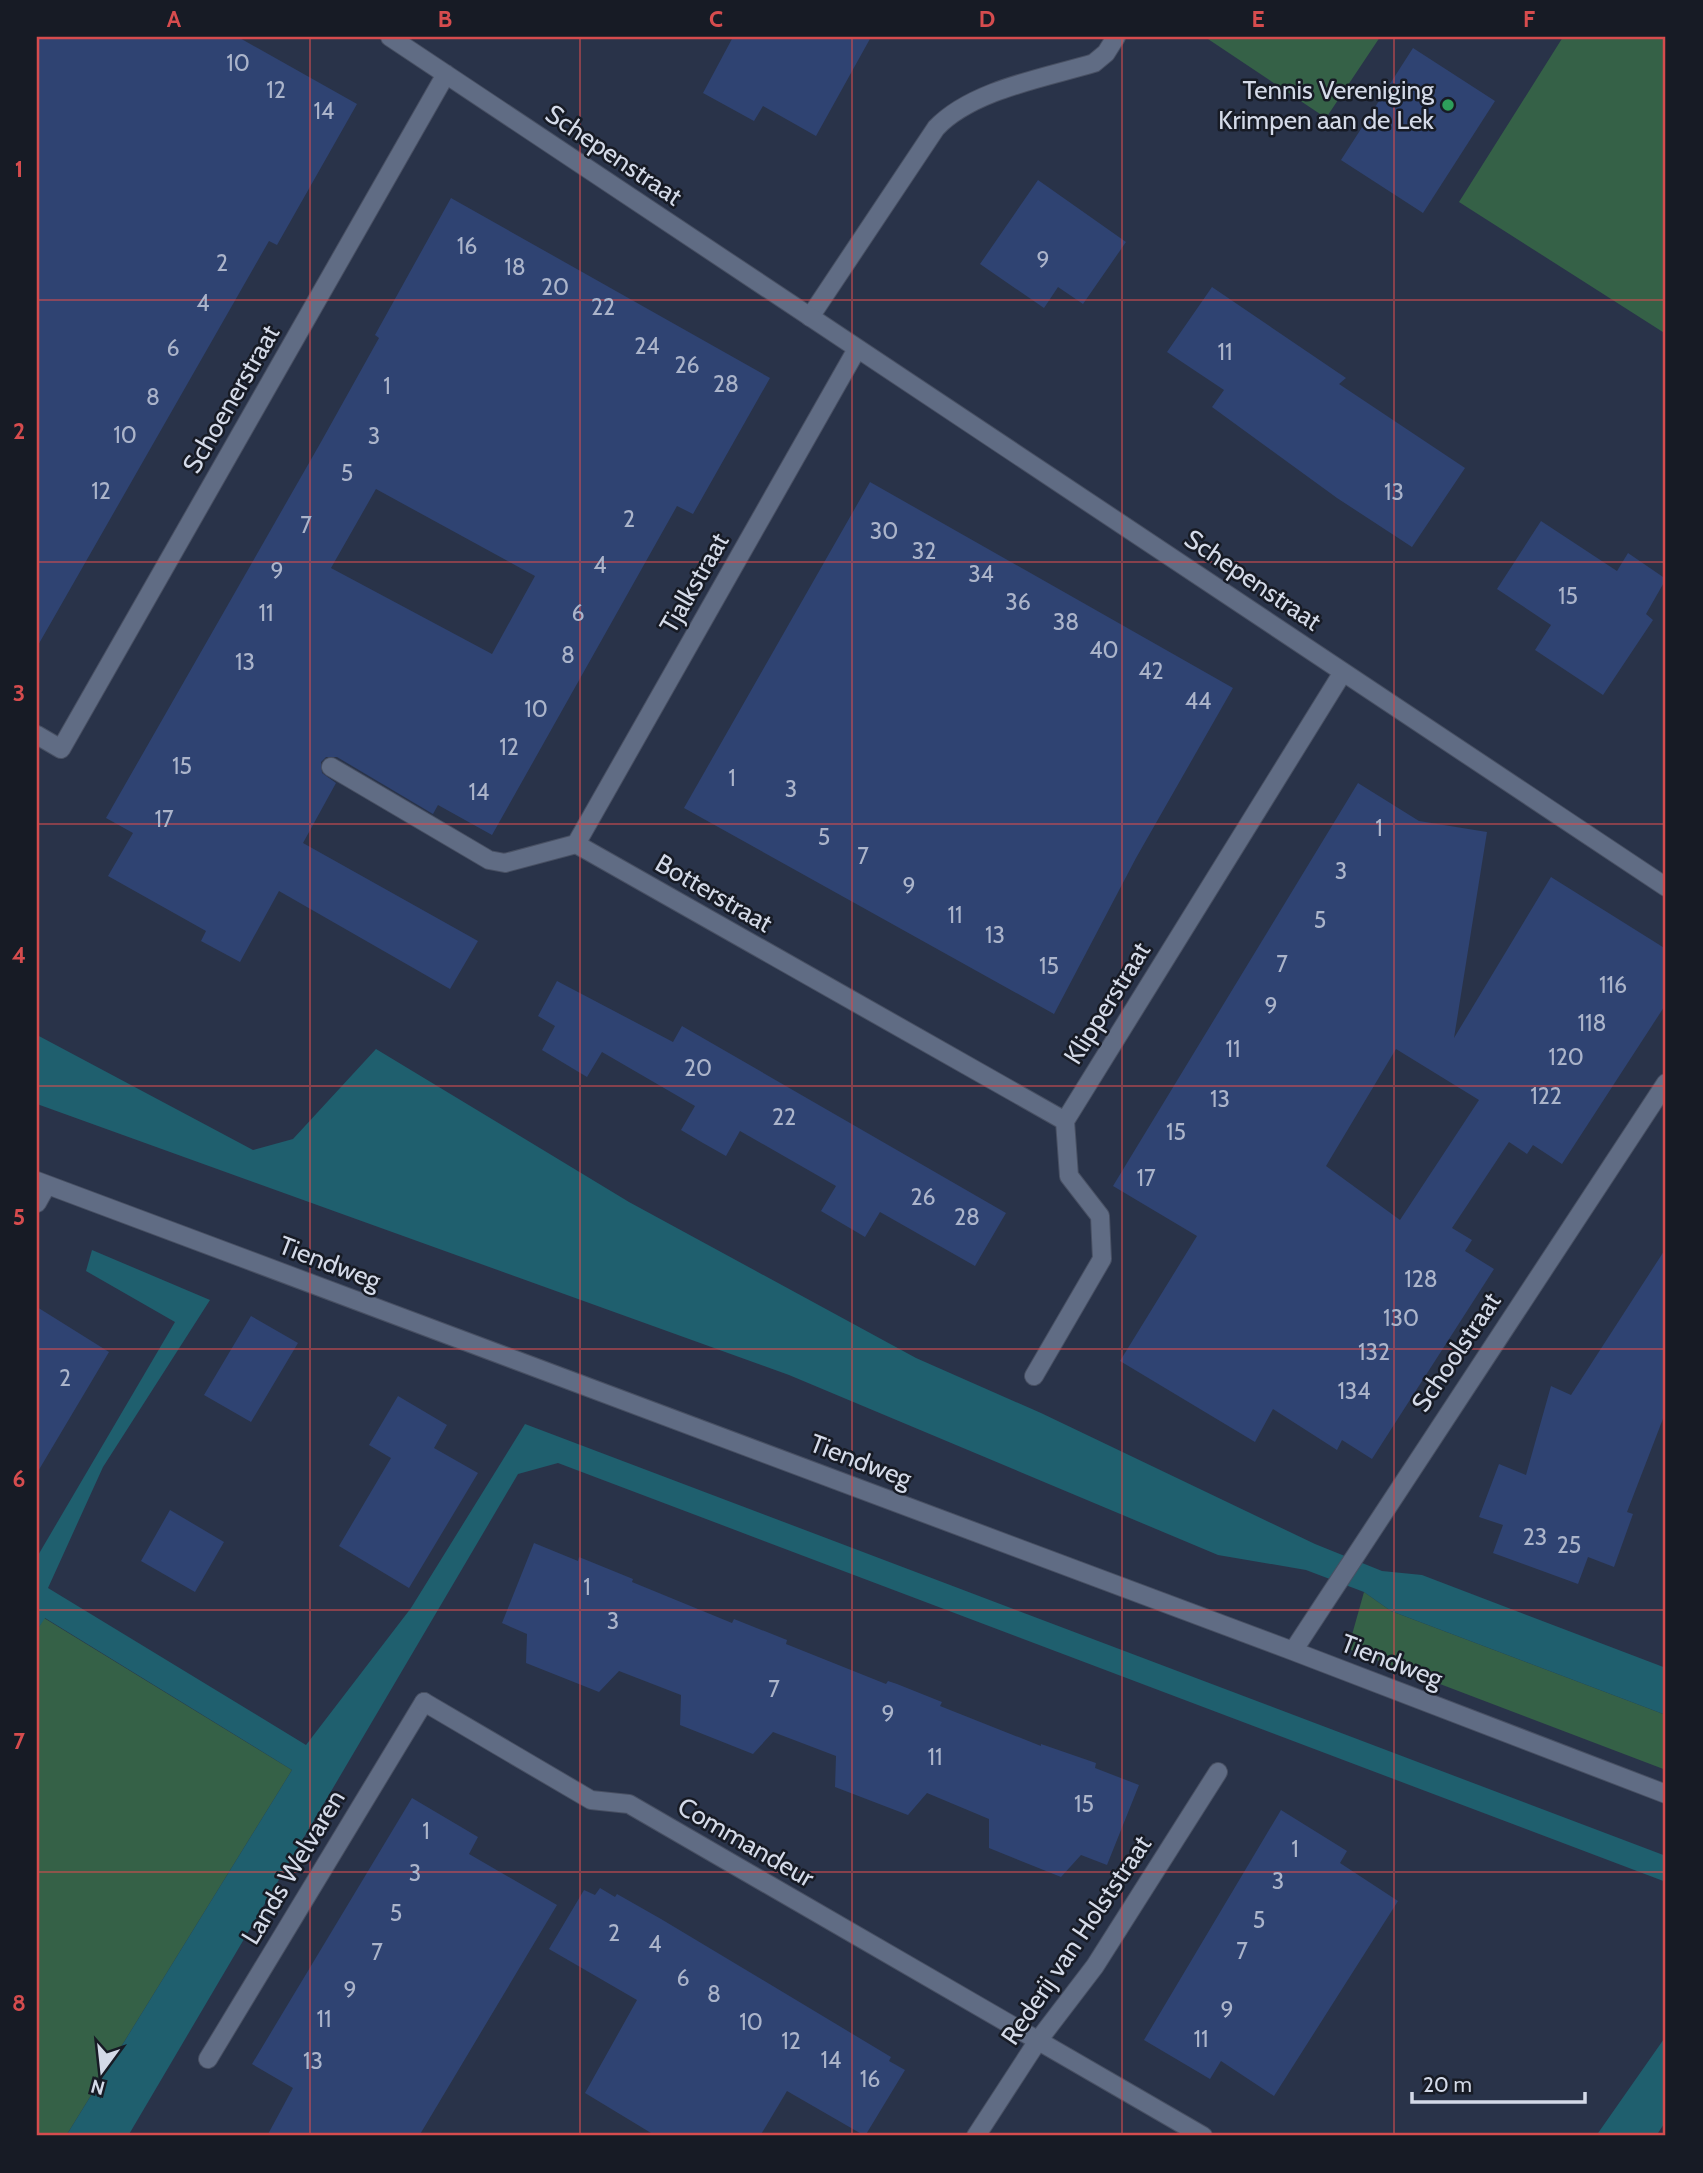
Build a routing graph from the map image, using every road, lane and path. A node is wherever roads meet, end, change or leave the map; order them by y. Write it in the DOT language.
graph roads {
  1 [pos="390,37"];
  2 [pos="1116,37"];
  3 [pos="446,74"];
  4 [pos="810,317"];
  5 [pos="857,349"];
  6 [pos="1343,672"];
  7 [pos="37,735"];
  8 [pos="331,767"];
  9 [pos="576,844"];
  10 [pos="1666,887"];
  11 [pos="1666,1083"];
  12 [pos="1065,1121"];
  13 [pos="42,1183"];
  14 [pos="37,1203"];
  15 [pos="1034,1376"];
  16 [pos="1293,1651"];
  17 [pos="424,1702"];
  18 [pos="1218,1772"];
  19 [pos="1666,1794"];
  20 [pos="1037,2042"];
  21 [pos="208,2059"];
  22 [pos="976,2136"];
  23 [pos="1203,2136"];
  1 -- 3 [label="street, Schepenstraat"];
  2 -- 4 [label="street"];
  3 -- 4 [label="street, Schepenstraat"];
  3 -- 7 [label="street, Schoenerstraat"];
  4 -- 5 [label="street, Schepenstraat"];
  5 -- 6 [label="street, Schepenstraat"];
  5 -- 9 [label="street, Tjalkstraat"];
  6 -- 10 [label="street, Schepenstraat"];
  6 -- 12 [label="street, Klipperstraat"];
  8 -- 9 [label="street"];
  9 -- 12 [label="street, Botterstraat"];
  11 -- 16 [label="street, Schoolstraat"];
  12 -- 15 [label="street"];
  13 -- 14 [label="street"];
  13 -- 16 [label="street, Tiendweg"];
  16 -- 19 [label="street, Tiendweg"];
  17 -- 20 [label="street, Commandeur"];
  17 -- 21 [label="street, Lands Welvaren"];
  18 -- 20 [label="street, Rederij van Holststraat"];
  20 -- 22 [label="street, Rederij van Holststraat"];
  20 -- 23 [label="street, Commandeur"];
}
